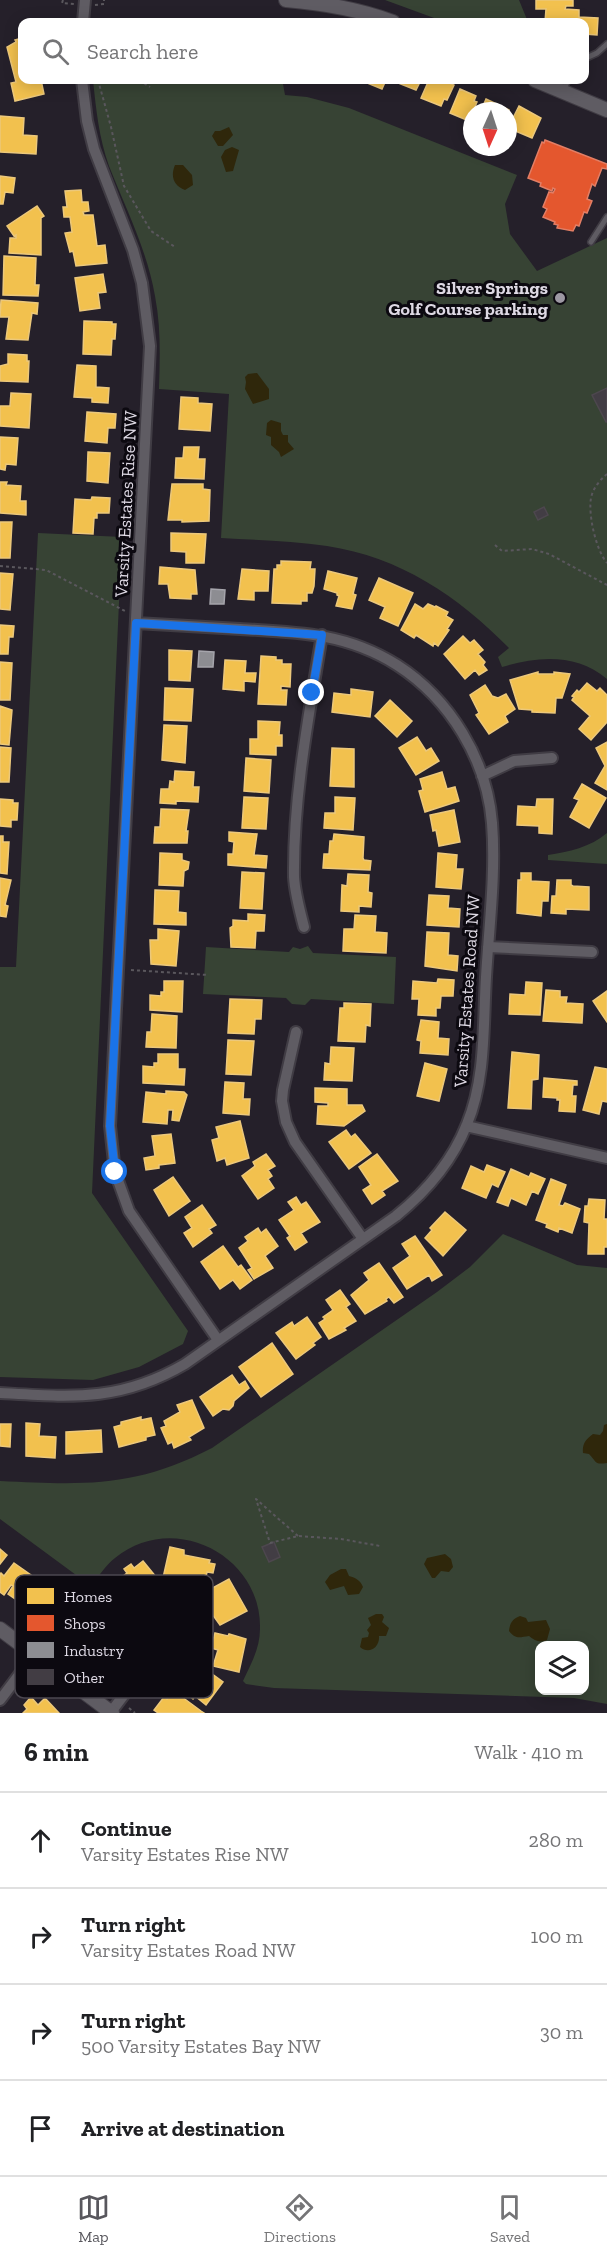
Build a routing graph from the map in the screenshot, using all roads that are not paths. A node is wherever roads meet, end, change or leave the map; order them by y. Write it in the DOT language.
graph roads {
  1 [pos="85,0"];
  2 [pos="286,0"];
  3 [pos="83,18"];
  4 [pos="381,18"];
  5 [pos="607,44"];
  6 [pos="589,57"];
  7 [pos="82,84"];
  8 [pos="565,85"];
  9 [pos="607,110"];
  10 [pos="607,217"];
  11 [pos="591,242"];
  12 [pos="136,623"];
  13 [pos="322,635"];
  14 [pos="552,758"];
  15 [pos="482,776"];
  16 [pos="304,927"];
  17 [pos="488,946"];
  18 [pos="592,952"];
  19 [pos="296,1032"];
  20 [pos="466,1126"];
  21 [pos="607,1158"];
  22 [pos="363,1239"];
  23 [pos="218,1340"];
  24 [pos="0,1393"];
  25 [pos="0,1629"];
  26 [pos="15,1640"];
  27 [pos="15,1680"];
  28 [pos="91,1698"];
  29 [pos="122,1698"];
  30 [pos="0,1700"];
  31 [pos="111,1713"];
  1 -- 3 [label="street"];
  2 -- 4 [label="street"];
  5 -- 6 [label="lane"];
  7 -- 12 [label="street, Varsity Estates Rise NW"];
  8 -- 9 [label="street"];
  10 -- 11 [label="lane"];
  12 -- 13 [label="street, Varsity Estates Road NW"];
  12 -- 23 [label="street, Varsity Estates Rise NW"];
  13 -- 15 [label="street, Varsity Estates Road NW"];
  13 -- 16 [label="street"];
  14 -- 15 [label="street"];
  15 -- 17 [label="street, Varsity Estates Road NW"];
  17 -- 18 [label="street"];
  17 -- 20 [label="street, Varsity Estates Road NW"];
  19 -- 22 [label="street"];
  20 -- 21 [label="street"];
  20 -- 22 [label="street, Varsity Estates Road NW"];
  22 -- 23 [label="street, Varsity Estates Road NW"];
  23 -- 24 [label="street, Varsity Estates Road NW"];
  25 -- 26 [label="street"];
  27 -- 30 [label="street"];
  28 -- 31 [label="street"];
  29 -- 31 [label="street"];
}
